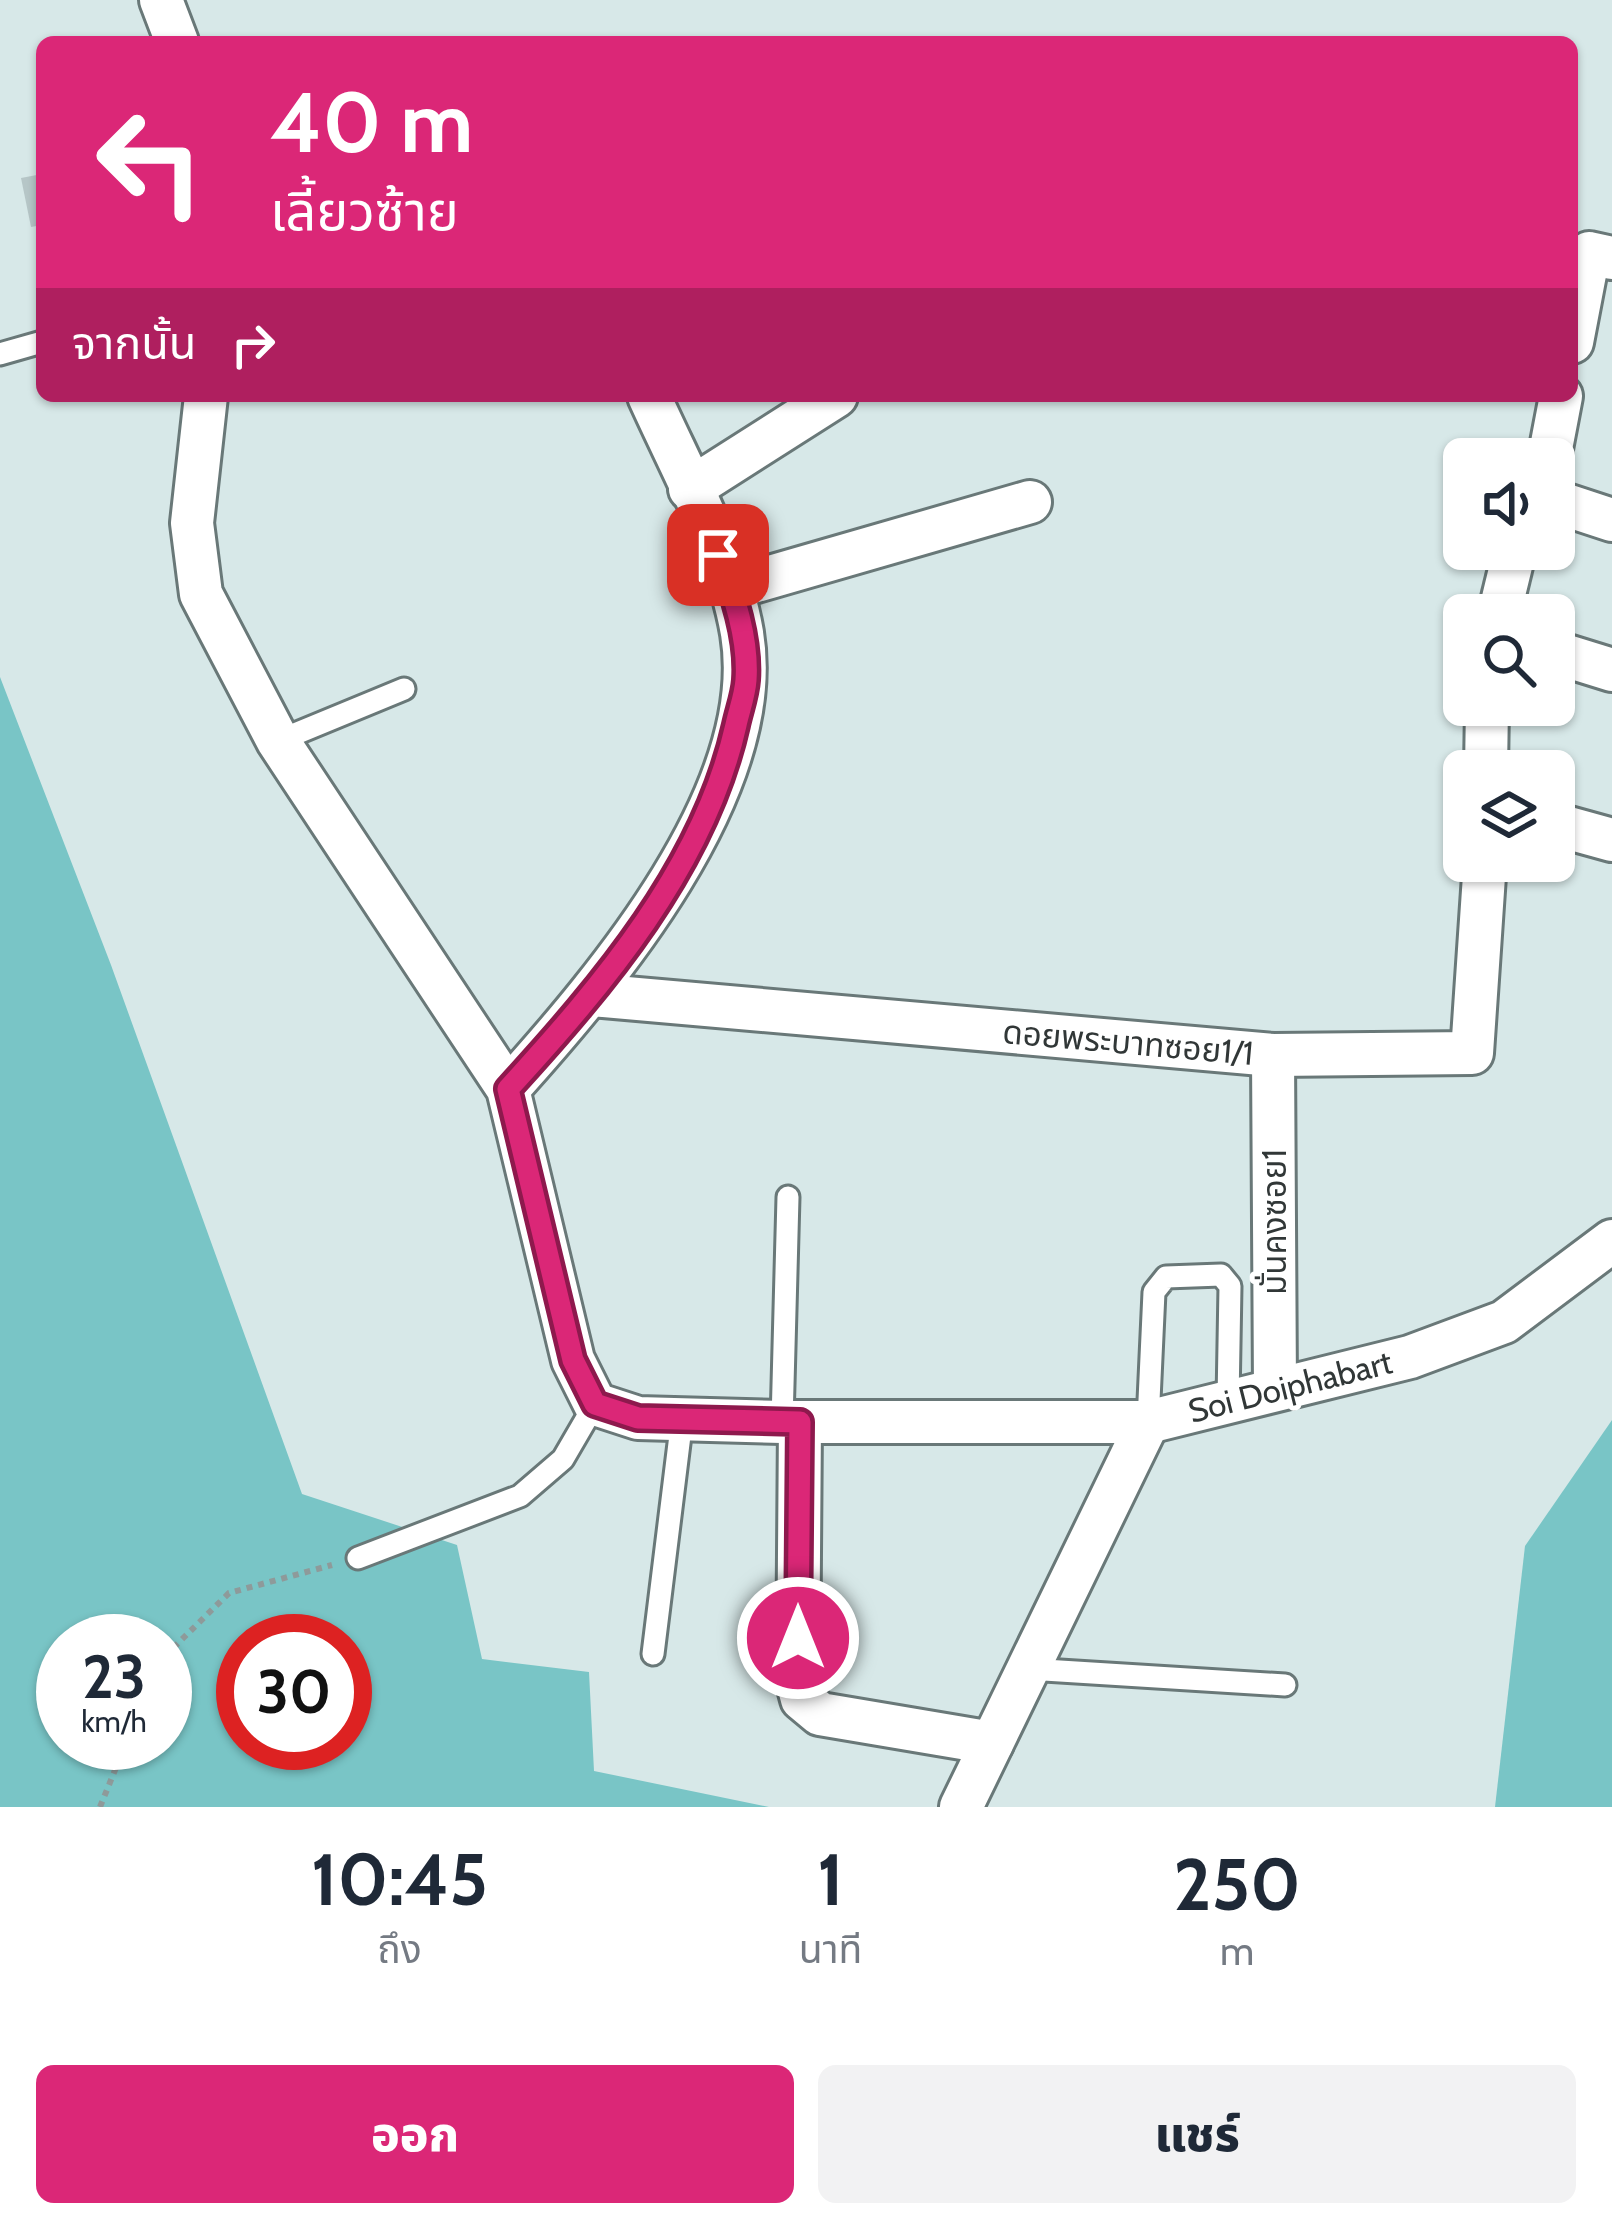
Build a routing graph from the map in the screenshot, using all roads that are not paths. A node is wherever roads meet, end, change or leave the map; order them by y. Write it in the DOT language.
graph roads {
  1 [pos="161,0"];
  2 [pos="175,36"];
  3 [pos="1612,258"];
  4 [pos="1578,311"];
  5 [pos="36,344"];
  6 [pos="0,355"];
  7 [pos="205,402"];
  8 [pos="652,402"];
  9 [pos="827,402"];
  10 [pos="1560,402"];
  11 [pos="1553,438"];
  12 [pos="690,489"];
  13 [pos="1030,502"];
  14 [pos="1575,509"];
  15 [pos="1612,520"];
  16 [pos="732,588"];
  17 [pos="1575,659"];
  18 [pos="1612,670"];
  19 [pos="404,689"];
  20 [pos="278,741"];
  21 [pos="1575,830"];
  22 [pos="1612,840"];
  23 [pos="1484,882"];
  24 [pos="592,995"];
  25 [pos="1273,1055"];
  26 [pos="508,1089"];
  27 [pos="788,1197"];
  28 [pos="1612,1241"];
  29 [pos="1275,1389"];
  30 [pos="1228,1401"];
  31 [pos="595,1404"];
  32 [pos="682,1419"];
  33 [pos="791,1422"];
  34 [pos="1148,1422"];
  35 [pos="358,1558"];
  36 [pos="653,1654"];
  37 [pos="1028,1669"];
  38 [pos="1285,1684"];
  39 [pos="992,1742"];
  40 [pos="961,1807"];
  1 -- 2 [label="street"];
  3 -- 4 [label="street"];
  5 -- 6 [label="lane"];
  7 -- 20 [label="street"];
  8 -- 12 [label="street"];
  9 -- 12 [label="street"];
  10 -- 11 [label="street"];
  12 -- 16 [label="street"];
  13 -- 16 [label="street"];
  14 -- 15 [label="street"];
  16 -- 24 [label="street"];
  17 -- 18 [label="street"];
  19 -- 20 [label="lane"];
  20 -- 26 [label="street"];
  21 -- 22 [label="street"];
  23 -- 25 [label="street, ดอยพระบาทซอย1/1"];
  24 -- 25 [label="street, ดอยพระบาทซอย1/1"];
  24 -- 26 [label="street"];
  25 -- 29 [label="street, มั่นคงซอย1"];
  26 -- 31 [label="street"];
  27 -- 33 [label="lane"];
  28 -- 29 [label="street, Soi Doiphabart"];
  29 -- 30 [label="street, Soi Doiphabart"];
  30 -- 34 [label="street, Soi Doiphabart"];
  30 -- 34 [label="lane"];
  31 -- 32 [label="street"];
  31 -- 35 [label="lane"];
  32 -- 33 [label="street"];
  32 -- 36 [label="lane"];
  33 -- 34 [label="street"];
  33 -- 39 [label="street"];
  34 -- 37 [label="street, Soi Doiphabart"];
  37 -- 38 [label="lane"];
  37 -- 39 [label="street, Soi Doiphabart"];
  39 -- 40 [label="street, Soi Doiphabart"];
}
